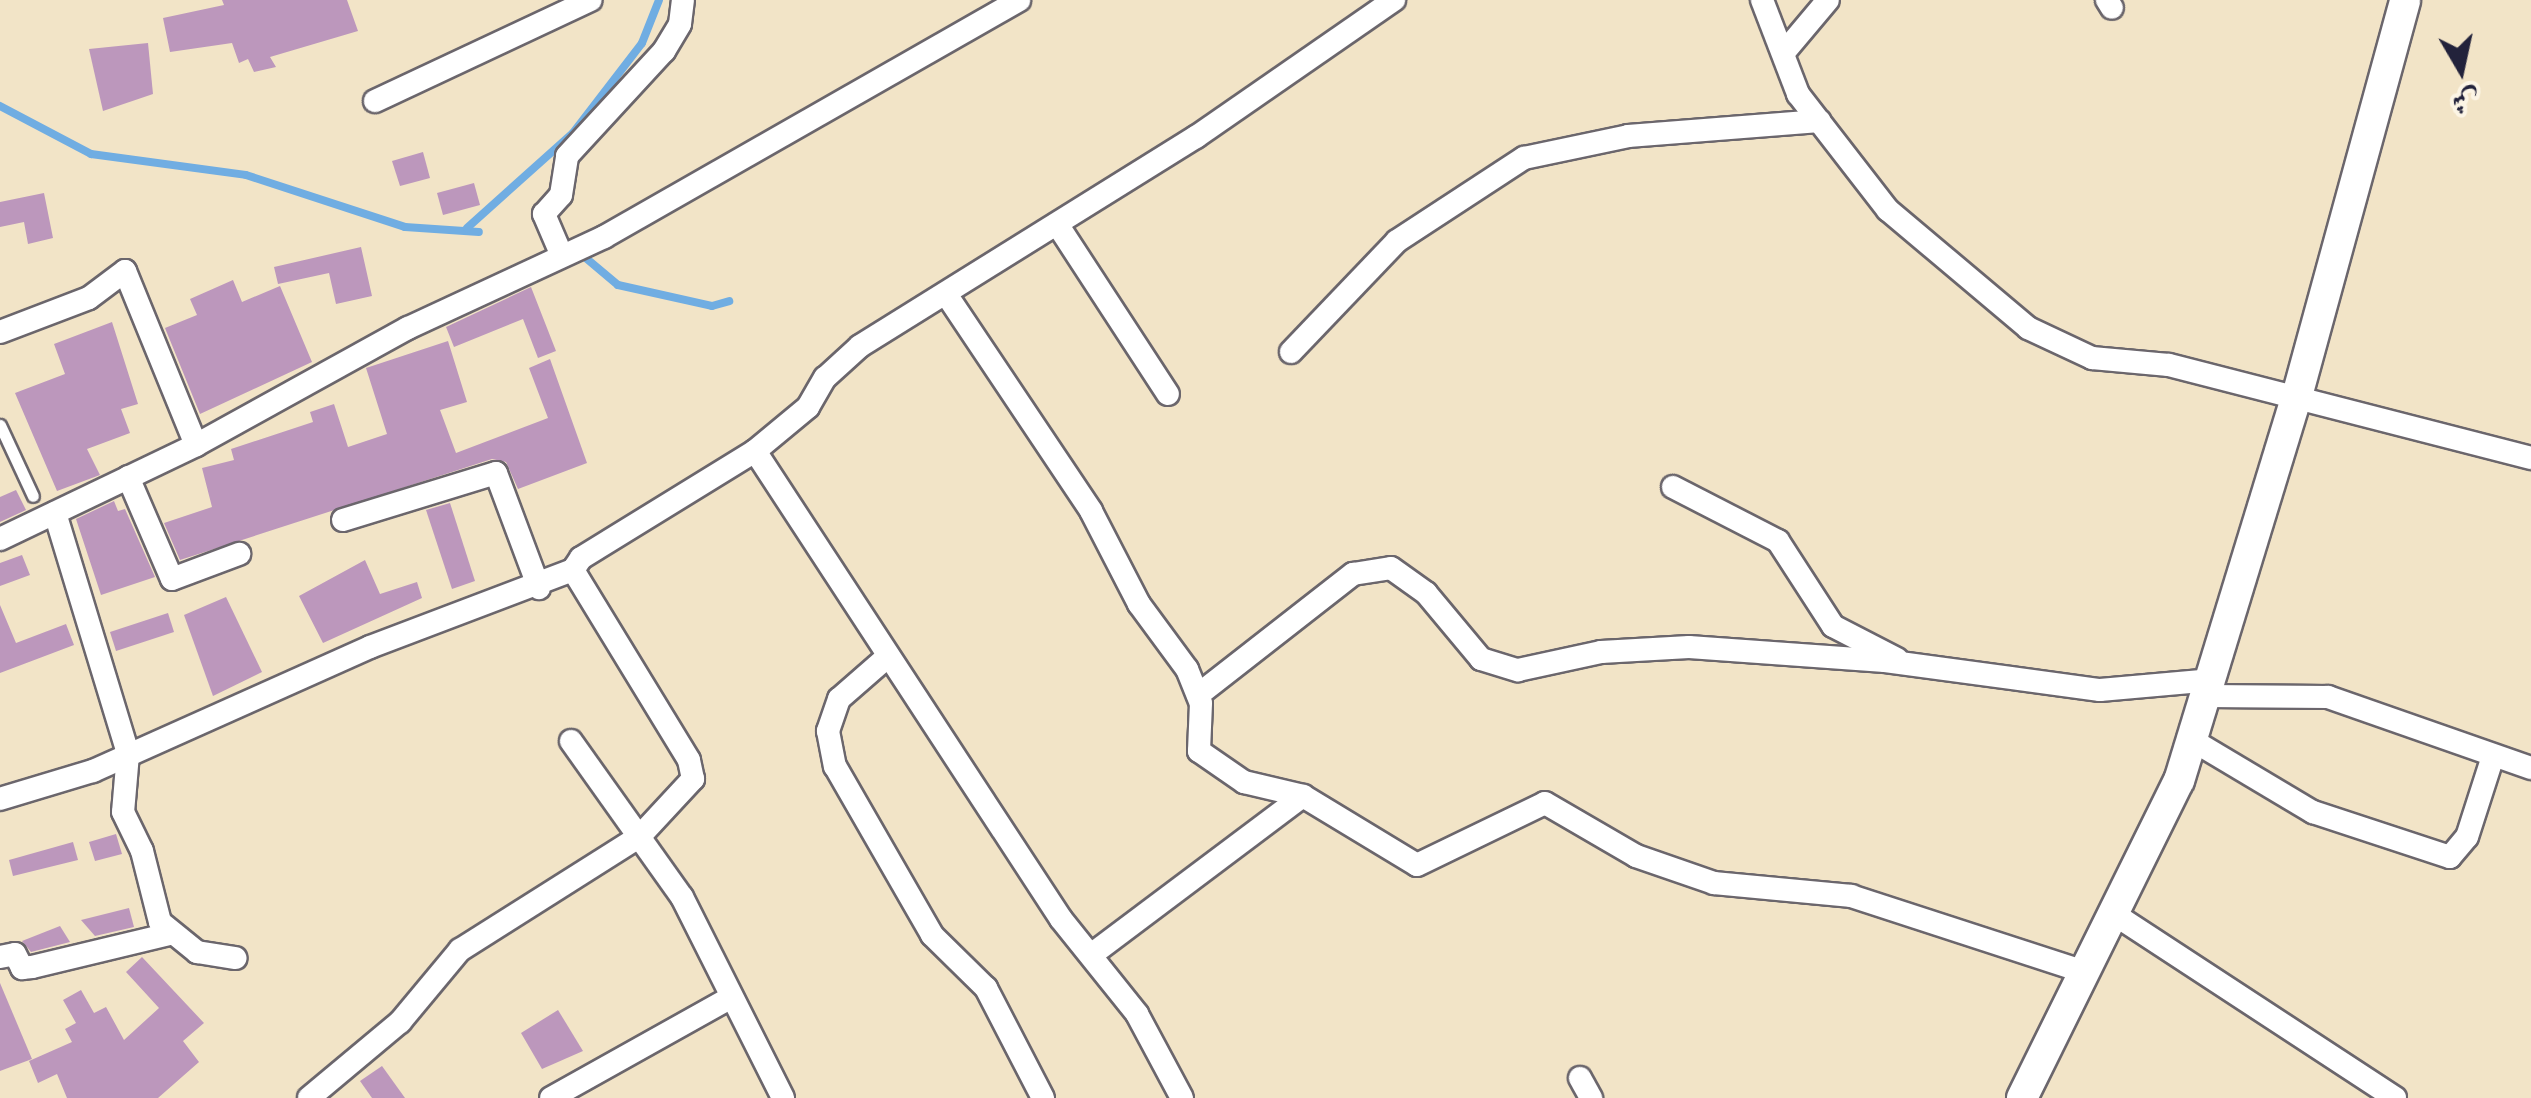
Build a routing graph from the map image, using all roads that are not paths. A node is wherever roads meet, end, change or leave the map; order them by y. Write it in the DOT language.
graph roads {
  1 [pos="591,0"];
  2 [pos="683,0"];
  3 [pos="1019,0"];
  4 [pos="1394,0"];
  5 [pos="1762,0"];
  6 [pos="1828,0"];
  7 [pos="2405,0"];
  8 [pos="1786,50"];
  9 [pos="375,101"];
  10 [pos="1819,121"];
  11 [pos="1057,224"];
  12 [pos="562,256"];
  13 [pos="946,294"];
  14 [pos="0,332"];
  15 [pos="1291,352"];
  16 [pos="1168,394"];
  17 [pos="2297,396"];
  18 [pos="0,424"];
  19 [pos="196,445"];
  20 [pos="755,451"];
  21 [pos="2531,458"];
  22 [pos="128,477"];
  23 [pos="1673,487"];
  24 [pos="33,496"];
  25 [pos="55,513"];
  26 [pos="343,520"];
  27 [pos="0,539"];
  28 [pos="239,554"];
  29 [pos="574,570"];
  30 [pos="538,588"];
  31 [pos="886,658"];
  32 [pos="1906,664"];
  33 [pos="2210,688"];
  34 [pos="1198,695"];
  35 [pos="2192,740"];
  36 [pos="572,741"];
  37 [pos="128,754"];
  38 [pos="2493,756"];
  39 [pos="2531,768"];
  40 [pos="1302,796"];
  41 [pos="0,799"];
  42 [pos="640,836"];
  43 [pos="2114,914"];
  44 [pos="168,934"];
  45 [pos="1091,956"];
  46 [pos="0,957"];
  47 [pos="236,958"];
  48 [pos="2085,972"];
  49 [pos="732,996"];
  50 [pos="309,1098"];
  51 [pos="551,1098"];
  52 [pos="783,1098"];
  53 [pos="1043,1098"];
  54 [pos="1182,1098"];
  55 [pos="2022,1098"];
  56 [pos="2395,1098"];
  1 -- 9 [label="street"];
  2 -- 12 [label="street"];
  3 -- 12 [label="street"];
  4 -- 11 [label="street"];
  5 -- 8 [label="street"];
  6 -- 8 [label="street"];
  7 -- 17 [label="street"];
  8 -- 10 [label="street"];
  10 -- 15 [label="street"];
  10 -- 17 [label="street"];
  11 -- 13 [label="street"];
  11 -- 16 [label="street"];
  12 -- 19 [label="street"];
  13 -- 20 [label="street"];
  13 -- 34 [label="street"];
  14 -- 19 [label="street"];
  17 -- 21 [label="street"];
  17 -- 33 [label="street"];
  18 -- 24 [label="lane"];
  19 -- 22 [label="street"];
  20 -- 29 [label="street"];
  20 -- 31 [label="street"];
  22 -- 25 [label="street"];
  22 -- 28 [label="street"];
  23 -- 32 [label="street"];
  25 -- 27 [label="street"];
  25 -- 37 [label="street"];
  26 -- 30 [label="street"];
  29 -- 30 [label="street"];
  29 -- 42 [label="street"];
  30 -- 37 [label="street"];
  31 -- 45 [label="street"];
  31 -- 53 [label="street"];
  32 -- 33 [label="street"];
  32 -- 34 [label="street"];
  33 -- 35 [label="street"];
  33 -- 38 [label="street"];
  34 -- 40 [label="street"];
  35 -- 38 [label="street"];
  35 -- 43 [label="street"];
  36 -- 42 [label="street"];
  37 -- 41 [label="street"];
  37 -- 44 [label="street"];
  38 -- 39 [label="street"];
  40 -- 45 [label="street"];
  40 -- 48 [label="street"];
  42 -- 49 [label="street"];
  42 -- 50 [label="street"];
  43 -- 48 [label="street"];
  43 -- 56 [label="street"];
  44 -- 46 [label="street"];
  44 -- 47 [label="street"];
  45 -- 54 [label="street"];
  48 -- 55 [label="street"];
  49 -- 51 [label="street"];
  49 -- 52 [label="street"];
}
